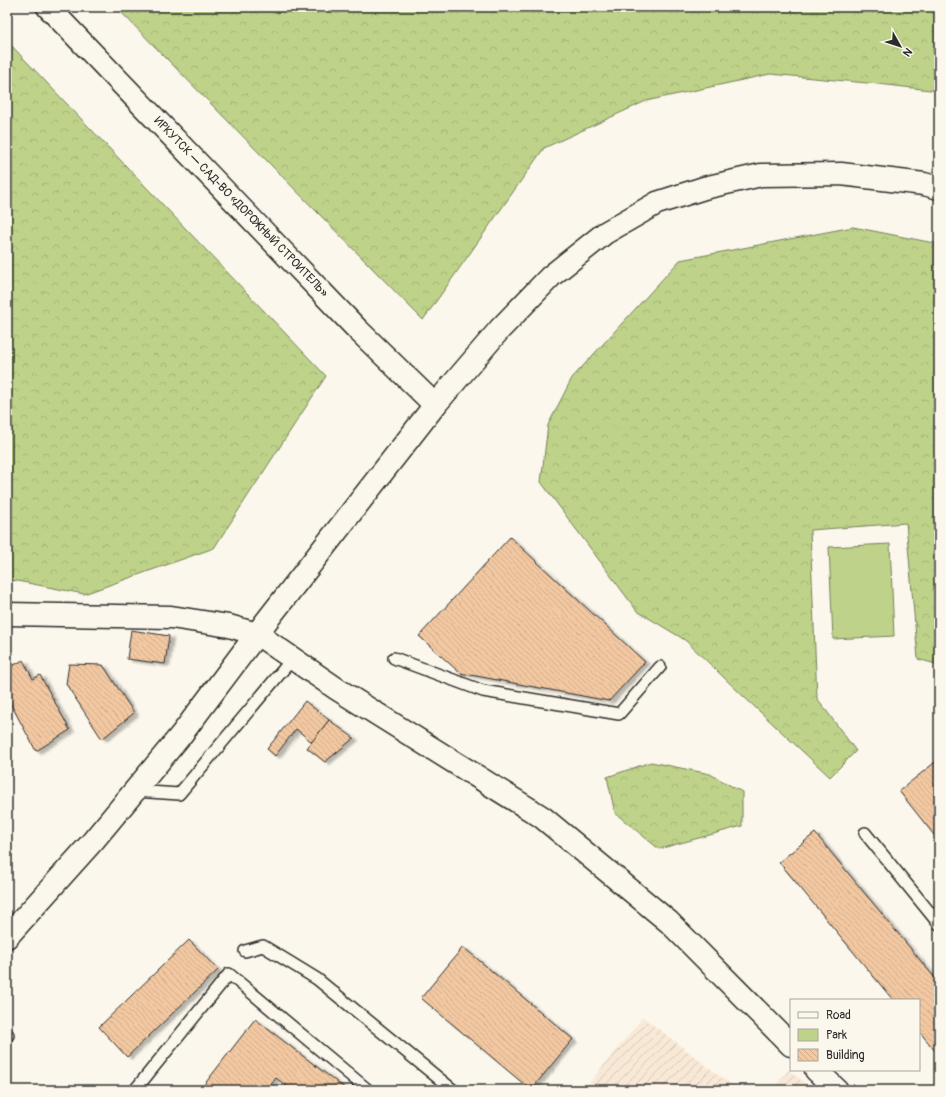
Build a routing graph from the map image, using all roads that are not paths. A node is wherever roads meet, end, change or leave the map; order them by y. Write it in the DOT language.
graph roads {
  1 [pos="48,7"];
  2 [pos="939,188"];
  3 [pos="435,405"];
  4 [pos="7,614"];
  5 [pos="257,634"];
  6 [pos="293,658"];
  7 [pos="394,658"];
  8 [pos="660,667"];
  9 [pos="134,792"];
  10 [pos="865,833"];
  11 [pos="939,924"];
  12 [pos="7,937"];
  13 [pos="245,951"];
  14 [pos="790,1044"];
  15 [pos="817,1071"];
  16 [pos="135,1090"];
  17 [pos="368,1090"];
  18 [pos="454,1090"];
  19 [pos="837,1090"];
  1 -- 3 [label="street, ИРКУТСК — САД-ВО «ДОРОЖНЫЙ СТРОИТЕЛЬ»"];
  2 -- 3 [label="street"];
  3 -- 5 [label="street"];
  4 -- 5 [label="street"];
  5 -- 6 [label="street"];
  5 -- 9 [label="street"];
  6 -- 9 [label="lane"];
  6 -- 14 [label="street"];
  7 -- 8 [label="lane"];
  9 -- 12 [label="street"];
  10 -- 11 [label="lane"];
  13 -- 18 [label="lane"];
  15 -- 19 [label="street"];
  16 -- 17 [label="lane"];
}
